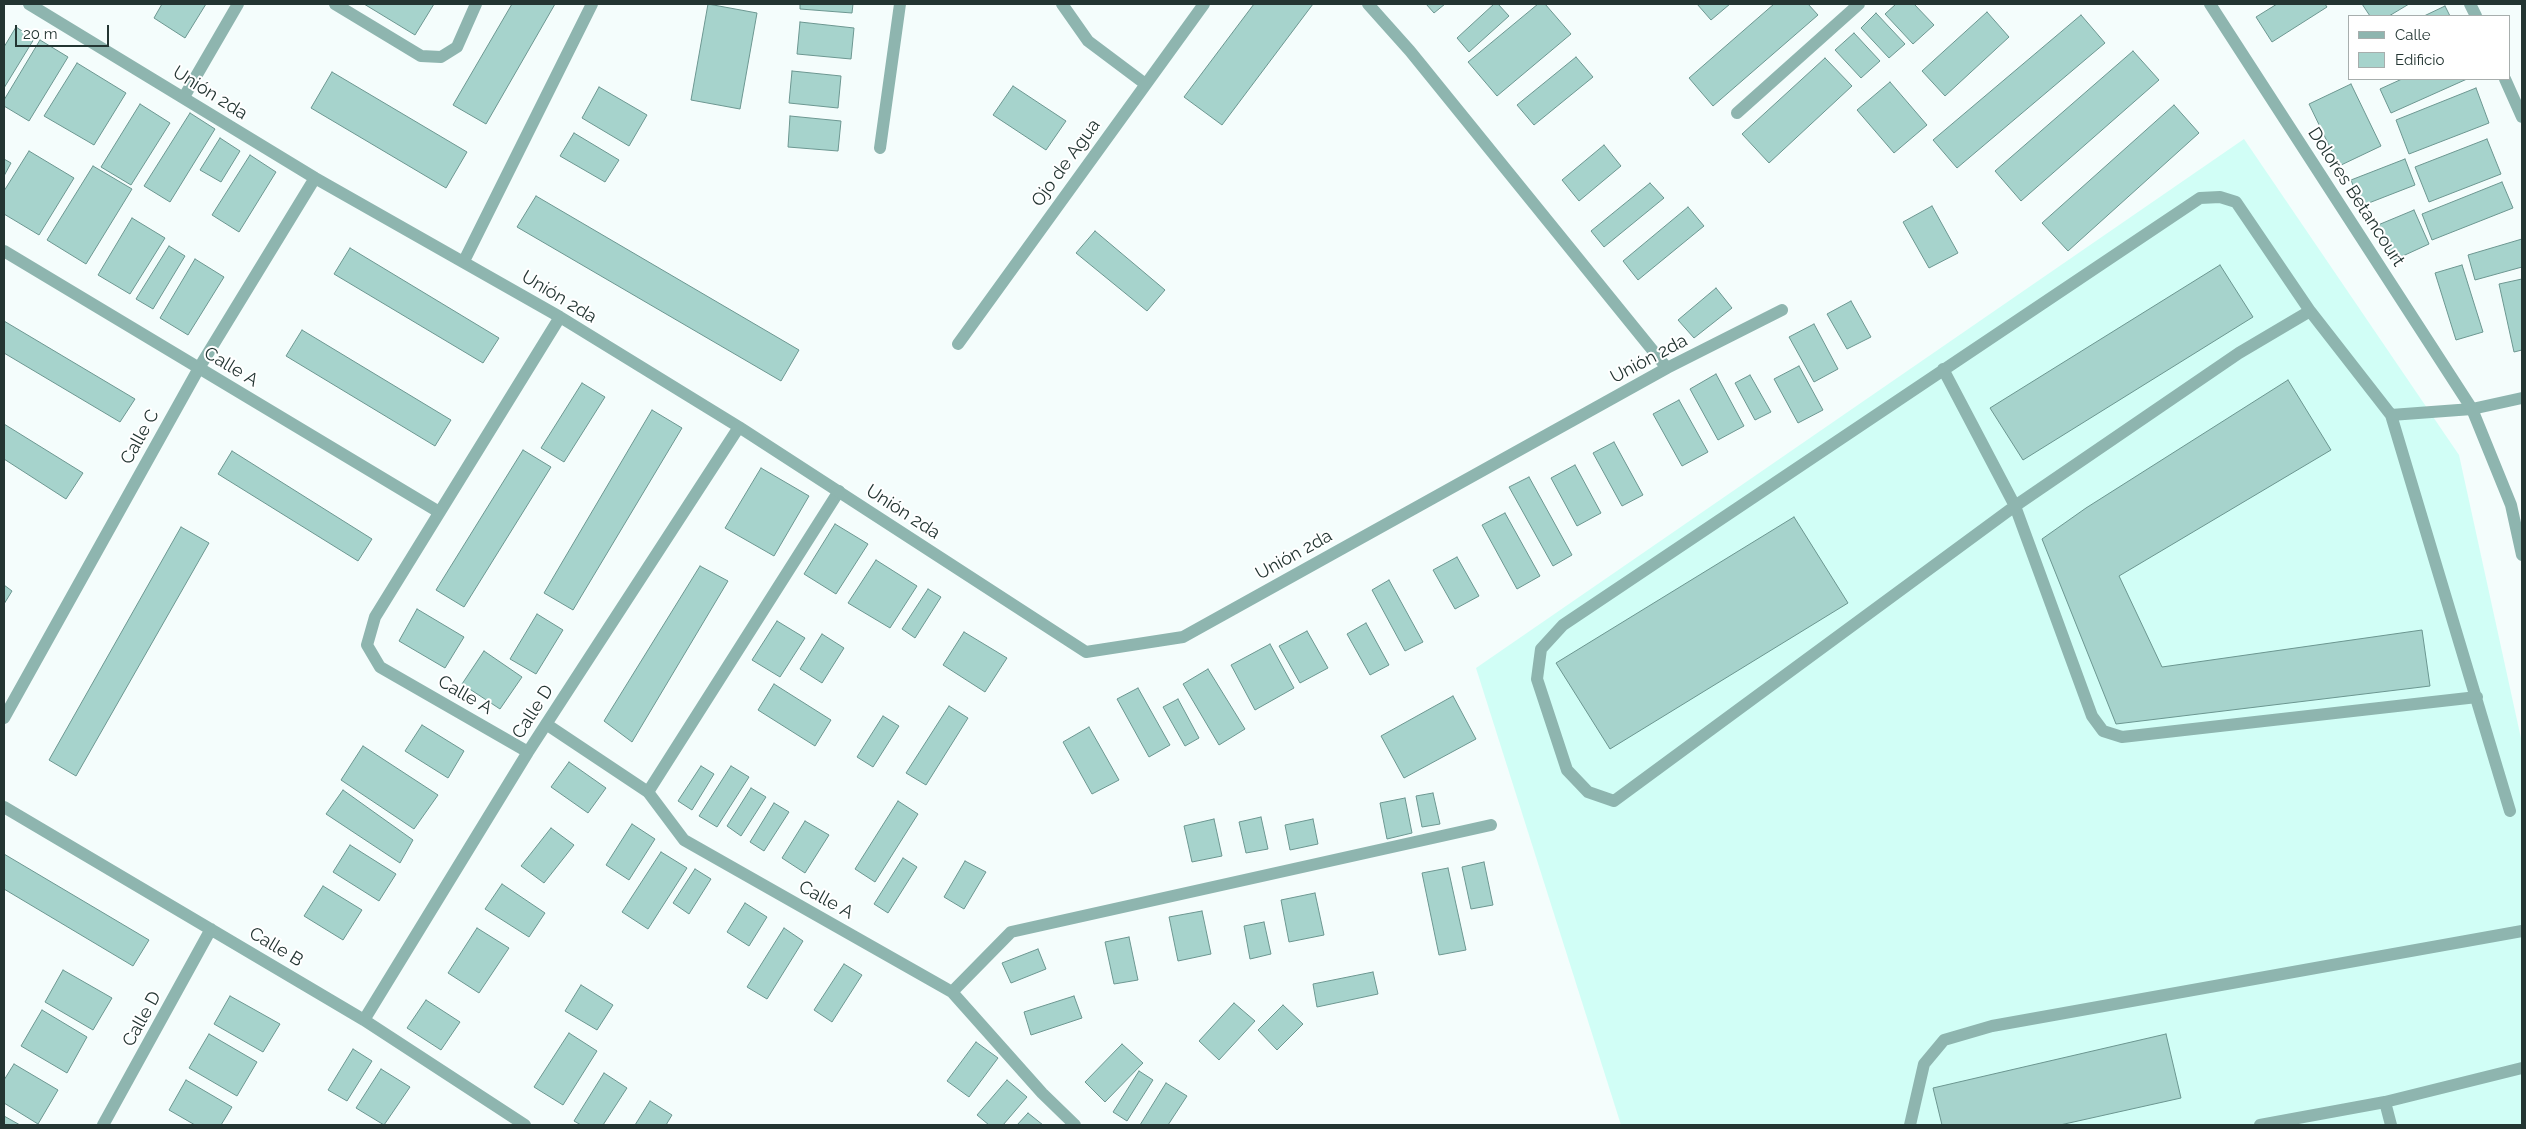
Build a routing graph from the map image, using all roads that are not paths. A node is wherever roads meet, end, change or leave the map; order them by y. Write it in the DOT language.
graph roads {
  1 [pos="30,4"];
  2 [pos="238,4"];
  3 [pos="335,4"];
  4 [pos="476,4"];
  5 [pos="592,4"];
  6 [pos="900,4"];
  7 [pos="1062,4"];
  8 [pos="1204,4"];
  9 [pos="1368,4"];
  10 [pos="1859,4"];
  11 [pos="2210,4"];
  12 [pos="2505,80"];
  13 [pos="1144,84"];
  14 [pos="184,97"];
  15 [pos="1737,113"];
  16 [pos="2522,117"];
  17 [pos="880,148"];
  18 [pos="315,178"];
  19 [pos="4,251"];
  20 [pos="464,261"];
  21 [pos="1782,310"];
  22 [pos="2310,311"];
  23 [pos="560,317"];
  24 [pos="958,344"];
  25 [pos="199,368"];
  26 [pos="1667,368"];
  27 [pos="1944,369"];
  28 [pos="2522,398"];
  29 [pos="2472,409"];
  30 [pos="2390,415"];
  31 [pos="739,426"];
  32 [pos="839,490"];
  33 [pos="2015,506"];
  34 [pos="439,512"];
  35 [pos="2522,555"];
  36 [pos="2477,697"];
  37 [pos="4,718"];
  38 [pos="546,724"];
  39 [pos="528,752"];
  40 [pos="648,792"];
  41 [pos="4,807"];
  42 [pos="2510,811"];
  43 [pos="1490,825"];
  44 [pos="211,929"];
  45 [pos="2522,931"];
  46 [pos="952,992"];
  47 [pos="364,1020"];
  48 [pos="2522,1068"];
  49 [pos="2385,1102"];
  50 [pos="103,1125"];
  51 [pos="525,1125"];
  52 [pos="1075,1125"];
  53 [pos="1910,1125"];
  54 [pos="2260,1125"];
  55 [pos="2391,1125"];
  1 -- 14 [label="street, Unión 2da"];
  2 -- 14 [label="street"];
  3 -- 4 [label="street"];
  5 -- 20 [label="street"];
  6 -- 17 [label="street"];
  7 -- 13 [label="street"];
  8 -- 13 [label="street, Ojo de Agua"];
  9 -- 26 [label="street"];
  10 -- 15 [label="street"];
  11 -- 29 [label="street, Dolores Betancourt"];
  12 -- 16 [label="street"];
  13 -- 24 [label="street, Ojo de Agua"];
  14 -- 18 [label="street, Unión 2da"];
  18 -- 20 [label="street, Unión 2da"];
  18 -- 25 [label="street, Calle C"];
  19 -- 25 [label="street, Calle A"];
  20 -- 23 [label="street, Unión 2da"];
  21 -- 26 [label="street, Unión 2da"];
  22 -- 27 [label="street"];
  22 -- 30 [label="street"];
  22 -- 33 [label="street"];
  23 -- 31 [label="street, Unión 2da"];
  23 -- 34 [label="street"];
  25 -- 34 [label="street, Calle A"];
  25 -- 37 [label="street, Calle C"];
  26 -- 32 [label="street, Unión 2da"];
  27 -- 33 [label="street"];
  27 -- 33 [label="street"];
  28 -- 29 [label="street"];
  29 -- 30 [label="street"];
  29 -- 35 [label="street, Dolores Betancourt"];
  30 -- 36 [label="street"];
  31 -- 32 [label="street, Unión 2da"];
  31 -- 38 [label="street, Calle D"];
  32 -- 40 [label="street"];
  33 -- 36 [label="street"];
  34 -- 39 [label="street, Calle A"];
  36 -- 42 [label="street"];
  38 -- 39 [label="street, Calle D"];
  38 -- 40 [label="street, Calle A"];
  39 -- 47 [label="street, Calle D"];
  40 -- 46 [label="street, Calle A"];
  41 -- 44 [label="street, Calle B"];
  43 -- 46 [label="street"];
  44 -- 47 [label="street, Calle B"];
  44 -- 50 [label="street, Calle D"];
  45 -- 53 [label="street"];
  46 -- 52 [label="street, Calle A"];
  47 -- 51 [label="street, Calle B"];
  48 -- 49 [label="street"];
  49 -- 54 [label="street"];
  49 -- 55 [label="street"];
}
